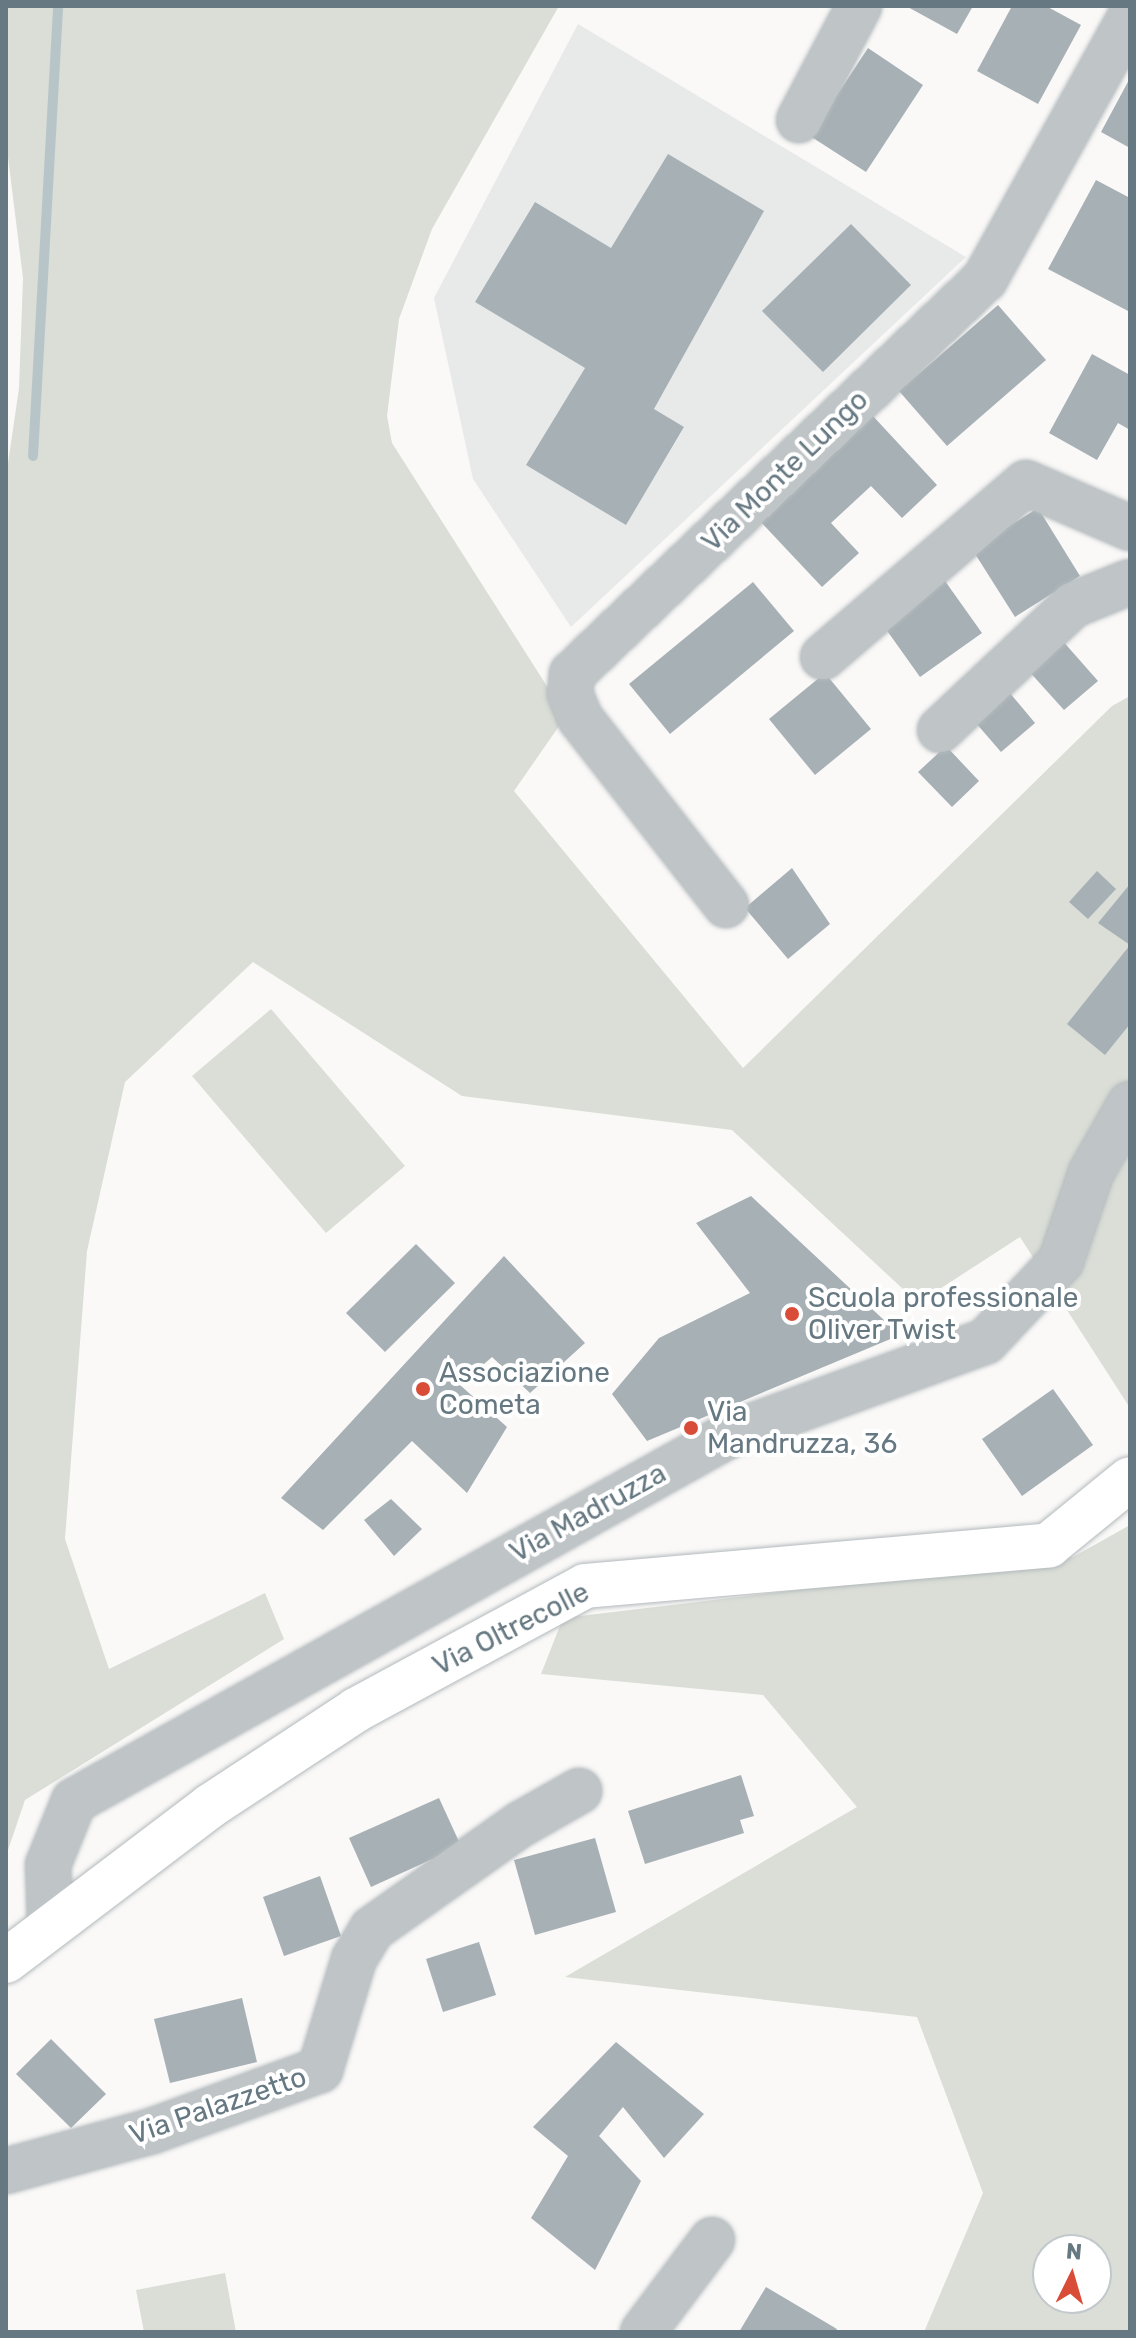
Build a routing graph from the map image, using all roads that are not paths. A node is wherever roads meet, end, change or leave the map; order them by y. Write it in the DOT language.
graph roads {
  1 [pos="859,6"];
  2 [pos="1130,17"];
  3 [pos="799,120"];
  4 [pos="1130,528"];
  5 [pos="1130,582"];
  6 [pos="823,657"];
  7 [pos="940,730"];
  8 [pos="726,905"];
  9 [pos="1130,1104"];
  10 [pos="1130,1479"];
  11 [pos="579,1791"];
  12 [pos="50,1924"];
  13 [pos="6,1961"];
  14 [pos="6,2171"];
  15 [pos="712,2240"];
  16 [pos="643,2332"];
  1 -- 3 [label="street"];
  2 -- 8 [label="street, Via Monte Lungo"];
  4 -- 6 [label="street"];
  5 -- 7 [label="street"];
  9 -- 12 [label="street, Via Madruzza"];
  10 -- 12 [label="main road, Via Oltrecolle"];
  11 -- 14 [label="street, Via Palazzetto"];
  12 -- 13 [label="main road, Via Oltrecolle"];
  15 -- 16 [label="street"];
}
